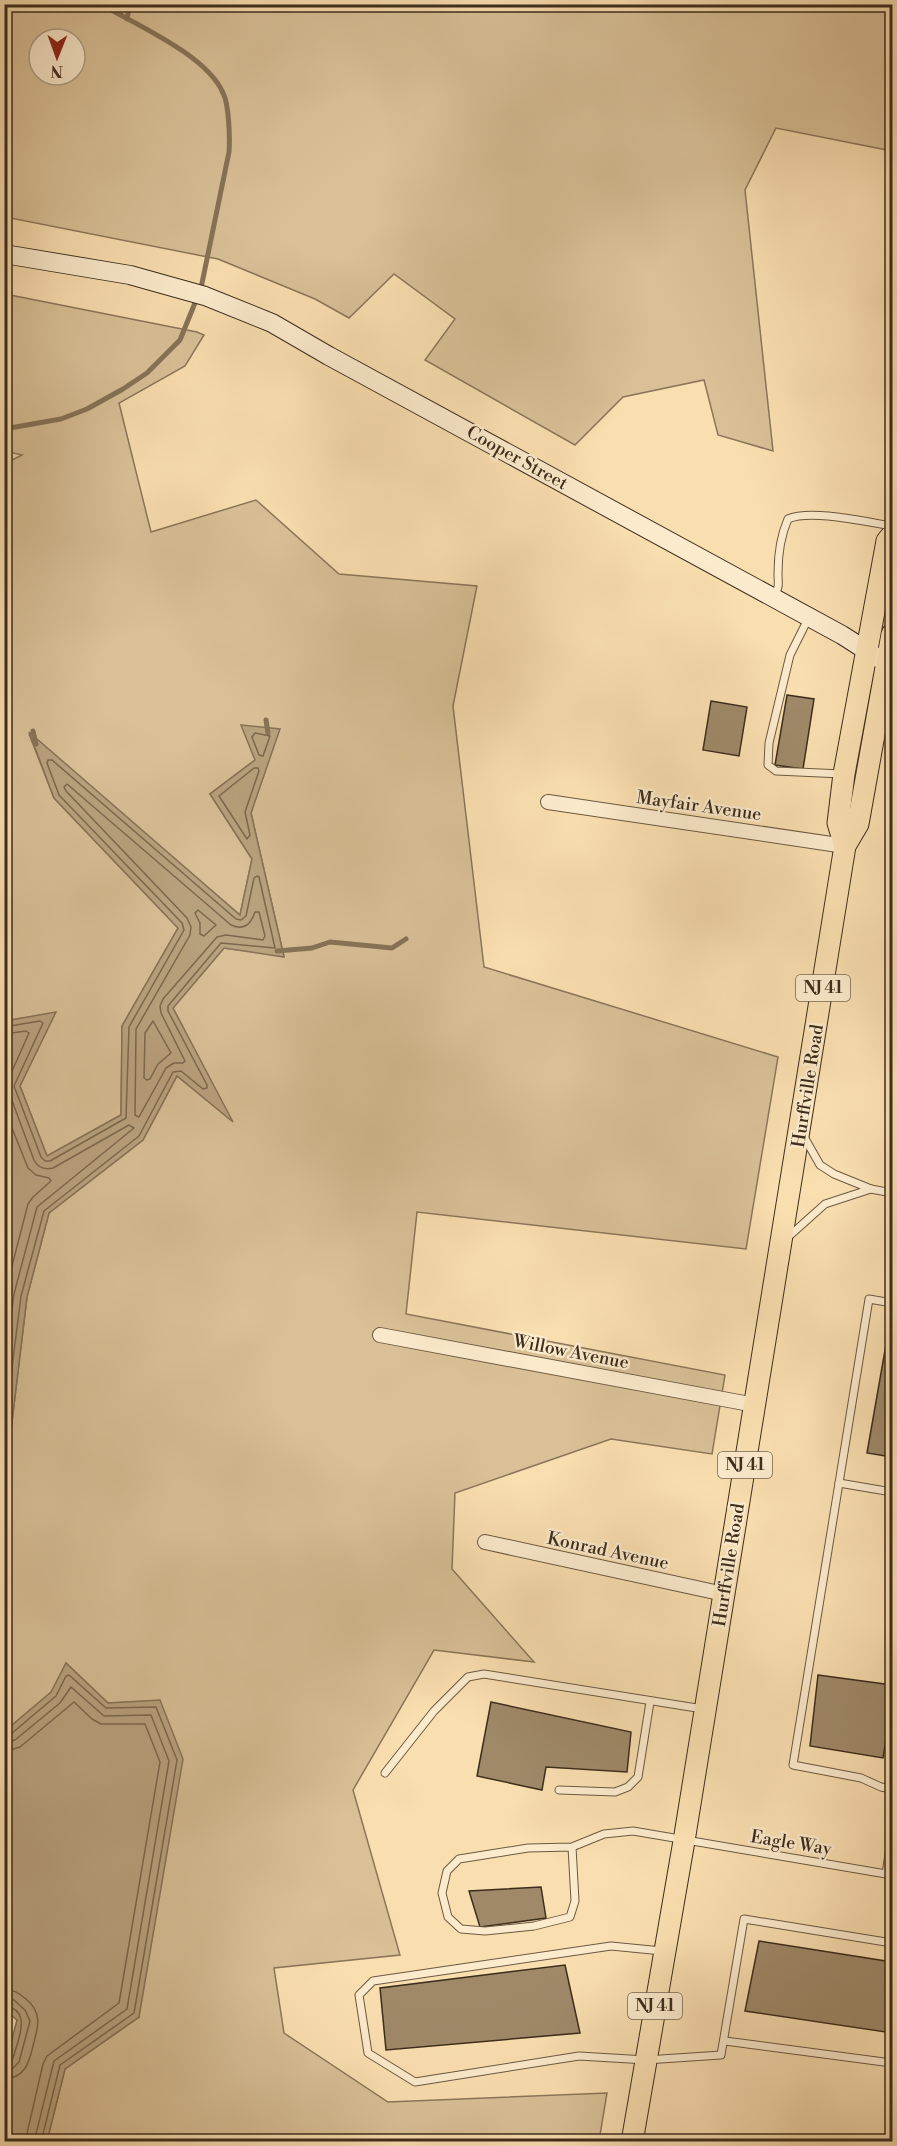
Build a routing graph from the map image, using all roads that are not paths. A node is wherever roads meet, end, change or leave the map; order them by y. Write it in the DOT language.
graph roads {
  1 [pos="4,254"];
  2 [pos="892,526"];
  3 [pos="892,535"];
  4 [pos="773,597"];
  5 [pos="809,617"];
  6 [pos="892,634"];
  7 [pos="866,651"];
  8 [pos="890,666"];
  9 [pos="844,774"];
  10 [pos="548,802"];
  11 [pos="845,846"];
  12 [pos="801,1130"];
  13 [pos="871,1189"];
  14 [pos="892,1193"];
  15 [pos="783,1241"];
  16 [pos="892,1303"];
  17 [pos="380,1335"];
  18 [pos="755,1405"];
  19 [pos="839,1483"];
  20 [pos="892,1492"];
  21 [pos="485,1542"];
  22 [pos="724,1594"];
  23 [pos="650,1702"];
  24 [pos="705,1709"];
  25 [pos="385,1773"];
  26 [pos="892,1789"];
  27 [pos="559,1790"];
  28 [pos="892,1834"];
  29 [pos="684,1841"];
  30 [pos="573,1847"];
  31 [pos="889,1875"];
  32 [pos="892,1943"];
  33 [pos="665,1952"];
  34 [pos="724,2041"];
  35 [pos="646,2060"];
  36 [pos="884,2062"];
  37 [pos="632,2142"];
  1 -- 4 [label="main road, Cooper Street"];
  2 -- 4 [label="lane"];
  3 -- 7 [label="main road, Hurffville Road / NJ 41"];
  4 -- 5 [label="main road, Cooper Street"];
  5 -- 7 [label="main road, Cooper Street"];
  5 -- 9 [label="lane"];
  6 -- 8 [label="main road, Hurffville Road / NJ 41"];
  7 -- 8 [label="main road, Cooper Street"];
  7 -- 9 [label="main road, Hurffville Road / NJ 41"];
  8 -- 11 [label="main road, Hurffville Road / NJ 41"];
  9 -- 11 [label="main road, Hurffville Road / NJ 41"];
  10 -- 11 [label="street, Mayfair Avenue"];
  11 -- 12 [label="main road, Hurffville Road / NJ 41"];
  12 -- 13 [label="lane"];
  12 -- 15 [label="main road, Hurffville Road / NJ 41"];
  13 -- 14 [label="lane"];
  13 -- 15 [label="lane"];
  15 -- 18 [label="main road, Hurffville Road / NJ 41"];
  16 -- 19 [label="lane"];
  17 -- 18 [label="street, Willow Avenue"];
  18 -- 22 [label="main road, Hurffville Road / NJ 41"];
  19 -- 20 [label="lane"];
  19 -- 26 [label="lane"];
  21 -- 22 [label="street, Konrad Avenue"];
  22 -- 24 [label="main road, Hurffville Road / NJ 41"];
  23 -- 24 [label="lane"];
  23 -- 25 [label="lane"];
  23 -- 27 [label="lane"];
  24 -- 29 [label="main road, Hurffville Road / NJ 41"];
  28 -- 31 [label="lane"];
  29 -- 30 [label="lane, Eagle Way"];
  29 -- 31 [label="lane, Eagle Way"];
  29 -- 33 [label="main road, Hurffville Road / NJ 41"];
  30 -- 30 [label="lane"];
  32 -- 34 [label="lane"];
  33 -- 35 [label="main road, Hurffville Road / NJ 41"];
  33 -- 35 [label="lane"];
  34 -- 35 [label="lane"];
  34 -- 36 [label="lane"];
  35 -- 37 [label="main road, Hurffville Road / NJ 41"];
}
